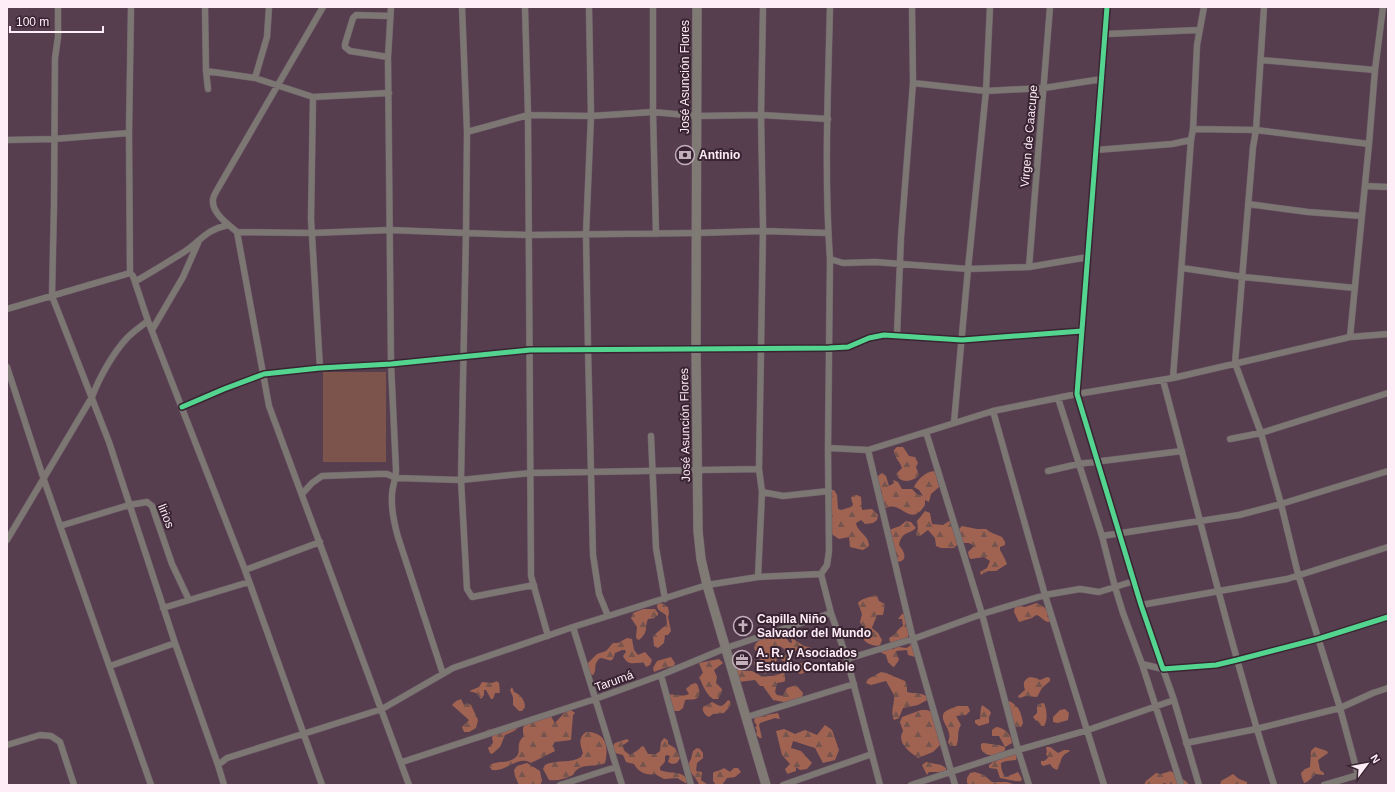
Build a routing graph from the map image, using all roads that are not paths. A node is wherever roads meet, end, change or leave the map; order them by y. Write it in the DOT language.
graph roads {
  1 [pos="58,7"];
  2 [pos="131,7"];
  3 [pos="205,7"];
  4 [pos="269,7"];
  5 [pos="323,7"];
  6 [pos="391,7"];
  7 [pos="462,7"];
  8 [pos="525,7"];
  9 [pos="589,7"];
  10 [pos="653,7"];
  11 [pos="697,7"];
  12 [pos="763,7"];
  13 [pos="830,7"];
  14 [pos="912,7"];
  15 [pos="990,7"];
  16 [pos="1050,7"];
  17 [pos="1107,7"];
  18 [pos="1204,7"];
  19 [pos="1264,7"];
  20 [pos="1383,7"];
  21 [pos="390,16"];
  22 [pos="1199,30"];
  23 [pos="1106,34"];
  24 [pos="388,57"];
  25 [pos="1261,60"];
  26 [pos="1375,70"];
  27 [pos="206,71"];
  28 [pos="255,78"];
  29 [pos="1102,79"];
  30 [pos="913,84"];
  31 [pos="277,85"];
  32 [pos="208,88"];
  33 [pos="1044,88"];
  34 [pos="986,91"];
  35 [pos="388,93"];
  36 [pos="314,97"];
  37 [pos="653,112"];
  38 [pos="528,115"];
  39 [pos="761,115"];
  40 [pos="591,116"];
  41 [pos="696,116"];
  42 [pos="828,119"];
  43 [pos="1193,130"];
  44 [pos="1256,130"];
  45 [pos="129,132"];
  46 [pos="467,132"];
  47 [pos="54,139"];
  48 [pos="7,140"];
  49 [pos="1190,140"];
  50 [pos="1369,144"];
  51 [pos="1096,150"];
  52 [pos="1365,186"];
  53 [pos="1388,187"];
  54 [pos="1248,204"];
  55 [pos="1362,216"];
  56 [pos="228,225"];
  57 [pos="390,230"];
  58 [pos="763,230"];
  59 [pos="238,232"];
  60 [pos="312,233"];
  61 [pos="466,233"];
  62 [pos="697,233"];
  63 [pos="828,233"];
  64 [pos="586,234"];
  65 [pos="656,234"];
  66 [pos="528,235"];
  67 [pos="199,240"];
  68 [pos="1088,257"];
  69 [pos="830,259"];
  70 [pos="900,264"];
  71 [pos="1029,267"];
  72 [pos="1182,268"];
  73 [pos="968,269"];
  74 [pos="130,273"];
  75 [pos="1243,277"];
  76 [pos="136,281"];
  77 [pos="1355,288"];
  78 [pos="52,296"];
  79 [pos="7,309"];
  80 [pos="148,321"];
  81 [pos="152,330"];
  82 [pos="1082,331"];
  83 [pos="1388,334"];
  84 [pos="897,335"];
  85 [pos="1350,337"];
  86 [pos="962,340"];
  87 [pos="696,348"];
  88 [pos="762,348"];
  89 [pos="829,348"];
  90 [pos="588,349"];
  91 [pos="530,350"];
  92 [pos="464,357"];
  93 [pos="1235,363"];
  94 [pos="391,364"];
  95 [pos="7,367"];
  96 [pos="320,368"];
  97 [pos="264,374"];
  98 [pos="1173,378"];
  99 [pos="1162,380"];
  100 [pos="1388,393"];
  101 [pos="1077,394"];
  102 [pos="92,397"];
  103 [pos="1058,398"];
  104 [pos="182,407"];
  105 [pos="993,411"];
  106 [pos="954,422"];
  107 [pos="926,432"];
  108 [pos="1261,433"];
  109 [pos="651,436"];
  110 [pos="1230,439"];
  111 [pos="828,448"];
  112 [pos="868,450"];
  113 [pos="1182,451"];
  114 [pos="1098,462"];
  115 [pos="1078,464"];
  116 [pos="760,469"];
  117 [pos="698,470"];
  118 [pos="652,471"];
  119 [pos="1048,471"];
  120 [pos="1388,471"];
  121 [pos="591,472"];
  122 [pos="531,473"];
  123 [pos="396,478"];
  124 [pos="44,480"];
  125 [pos="461,480"];
  126 [pos="828,491"];
  127 [pos="762,492"];
  128 [pos="302,494"];
  129 [pos="1281,504"];
  130 [pos="129,505"];
  131 [pos="1200,521"];
  132 [pos="60,526"];
  133 [pos="1120,533"];
  134 [pos="1102,536"];
  135 [pos="7,539"];
  136 [pos="320,542"];
  137 [pos="1388,547"];
  138 [pos="245,570"];
  139 [pos="821,574"];
  140 [pos="1298,574"];
  141 [pos="758,577"];
  142 [pos="1134,581"];
  143 [pos="249,582"];
  144 [pos="534,584"];
  145 [pos="707,585"];
  146 [pos="1115,587"];
  147 [pos="1219,591"];
  148 [pos="1046,595"];
  149 [pos="665,598"];
  150 [pos="190,600"];
  151 [pos="1142,605"];
  152 [pos="163,608"];
  153 [pos="831,613"];
  154 [pos="982,614"];
  155 [pos="608,616"];
  156 [pos="1388,617"];
  157 [pos="573,627"];
  158 [pos="548,636"];
  159 [pos="913,638"];
  160 [pos="1318,639"];
  161 [pos="175,643"];
  162 [pos="726,648"];
  163 [pos="847,659"];
  164 [pos="1237,660"];
  165 [pos="1142,664"];
  166 [pos="110,666"];
  167 [pos="1163,669"];
  168 [pos="443,674"];
  169 [pos="661,675"];
  170 [pos="854,684"];
  171 [pos="1388,688"];
  172 [pos="595,699"];
  173 [pos="1174,700"];
  174 [pos="1155,706"];
  175 [pos="1340,708"];
  176 [pos="382,709"];
  177 [pos="747,717"];
  178 [pos="1256,729"];
  179 [pos="1088,730"];
  180 [pos="304,735"];
  181 [pos="1186,743"];
  182 [pos="7,745"];
  183 [pos="1018,750"];
  184 [pos="872,754"];
  185 [pos="402,762"];
  186 [pos="218,765"];
  187 [pos="616,767"];
  188 [pos="951,772"];
  189 [pos="74,785"];
  190 [pos="151,785"];
  191 [pos="224,785"];
  192 [pos="322,785"];
  193 [pos="410,785"];
  194 [pos="560,785"];
  195 [pos="622,785"];
  196 [pos="691,785"];
  197 [pos="766,785"];
  198 [pos="783,785"];
  199 [pos="880,785"];
  200 [pos="911,785"];
  201 [pos="955,785"];
  202 [pos="1029,785"];
  203 [pos="1104,785"];
  204 [pos="1181,785"];
  205 [pos="1199,785"];
  206 [pos="1274,785"];
  207 [pos="1324,785"];
  1 -- 47 [label="street"];
  2 -- 45 [label="street"];
  3 -- 27 [label="street"];
  4 -- 28 [label="street"];
  5 -- 31 [label="street"];
  6 -- 21 [label="street"];
  7 -- 46 [label="street"];
  8 -- 38 [label="street"];
  9 -- 40 [label="street"];
  10 -- 37 [label="street"];
  11 -- 41 [label="street, José Asunción Flores"];
  12 -- 39 [label="street"];
  13 -- 42 [label="street"];
  14 -- 30 [label="street"];
  15 -- 34 [label="street"];
  16 -- 33 [label="street, Virgen de Caacupe"];
  17 -- 23 [label="street"];
  18 -- 22 [label="street"];
  19 -- 25 [label="street"];
  20 -- 26 [label="street"];
  21 -- 24 [label="street"];
  21 -- 24 [label="street"];
  22 -- 23 [label="street"];
  22 -- 43 [label="street"];
  23 -- 29 [label="street"];
  24 -- 35 [label="street"];
  25 -- 26 [label="street"];
  25 -- 44 [label="street"];
  26 -- 50 [label="street"];
  27 -- 28 [label="street"];
  27 -- 32 [label="street"];
  28 -- 31 [label="street"];
  29 -- 33 [label="street"];
  29 -- 51 [label="street"];
  30 -- 34 [label="street"];
  30 -- 70 [label="street"];
  31 -- 36 [label="street"];
  31 -- 56 [label="street"];
  33 -- 34 [label="street"];
  33 -- 71 [label="street, Virgen de Caacupe"];
  34 -- 73 [label="street"];
  35 -- 36 [label="street"];
  35 -- 57 [label="street"];
  36 -- 60 [label="street"];
  37 -- 40 [label="street"];
  37 -- 41 [label="street"];
  37 -- 65 [label="street"];
  38 -- 40 [label="street"];
  38 -- 46 [label="street"];
  38 -- 66 [label="street"];
  39 -- 41 [label="street"];
  39 -- 42 [label="street"];
  39 -- 58 [label="street"];
  40 -- 64 [label="street"];
  41 -- 62 [label="street, José Asunción Flores"];
  42 -- 63 [label="street"];
  43 -- 44 [label="street"];
  43 -- 49 [label="street"];
  44 -- 50 [label="street"];
  44 -- 54 [label="street"];
  45 -- 47 [label="street"];
  45 -- 74 [label="street"];
  46 -- 61 [label="street"];
  47 -- 48 [label="street"];
  47 -- 78 [label="street"];
  49 -- 51 [label="street"];
  49 -- 72 [label="street"];
  50 -- 52 [label="street"];
  51 -- 68 [label="street"];
  52 -- 53 [label="street"];
  52 -- 55 [label="street"];
  54 -- 55 [label="street"];
  54 -- 75 [label="street"];
  55 -- 77 [label="street"];
  56 -- 59 [label="street"];
  56 -- 67 [label="street"];
  57 -- 60 [label="street"];
  57 -- 61 [label="street"];
  57 -- 94 [label="street"];
  58 -- 62 [label="street"];
  58 -- 63 [label="street"];
  58 -- 88 [label="street"];
  59 -- 60 [label="street"];
  59 -- 97 [label="street"];
  60 -- 96 [label="street"];
  61 -- 66 [label="street"];
  61 -- 92 [label="street"];
  62 -- 65 [label="street"];
  62 -- 87 [label="street, José Asunción Flores"];
  63 -- 69 [label="street"];
  64 -- 65 [label="street"];
  64 -- 66 [label="street"];
  64 -- 90 [label="street"];
  66 -- 91 [label="street"];
  67 -- 76 [label="street"];
  67 -- 81 [label="street"];
  68 -- 71 [label="street"];
  68 -- 82 [label="street"];
  69 -- 70 [label="street"];
  69 -- 89 [label="street"];
  70 -- 73 [label="street"];
  70 -- 84 [label="street"];
  71 -- 73 [label="street"];
  72 -- 75 [label="street"];
  72 -- 98 [label="street"];
  73 -- 86 [label="street"];
  74 -- 76 [label="street"];
  74 -- 78 [label="street"];
  75 -- 77 [label="street"];
  75 -- 93 [label="street"];
  76 -- 80 [label="street"];
  77 -- 85 [label="street"];
  78 -- 79 [label="street"];
  78 -- 102 [label="street"];
  80 -- 81 [label="street"];
  80 -- 102 [label="street"];
  81 -- 104 [label="street"];
  82 -- 86 [label="street"];
  82 -- 101 [label="street"];
  83 -- 85 [label="street"];
  84 -- 86 [label="street"];
  84 -- 89 [label="street"];
  85 -- 93 [label="street"];
  86 -- 106 [label="street"];
  87 -- 88 [label="street"];
  87 -- 90 [label="street"];
  87 -- 117 [label="street, José Asunción Flores"];
  88 -- 89 [label="street"];
  88 -- 116 [label="street"];
  89 -- 111 [label="street"];
  90 -- 91 [label="street"];
  90 -- 121 [label="street"];
  91 -- 92 [label="street"];
  91 -- 122 [label="street"];
  92 -- 94 [label="street"];
  92 -- 125 [label="street"];
  93 -- 98 [label="street"];
  93 -- 108 [label="street"];
  94 -- 96 [label="street"];
  94 -- 123 [label="street"];
  95 -- 124 [label="street"];
  96 -- 97 [label="street"];
  97 -- 104 [label="street"];
  97 -- 128 [label="street"];
  98 -- 99 [label="street"];
  99 -- 101 [label="street"];
  99 -- 113 [label="street"];
  100 -- 108 [label="street"];
  101 -- 103 [label="street"];
  101 -- 114 [label="street"];
  102 -- 124 [label="street"];
  102 -- 130 [label="street"];
  103 -- 105 [label="street"];
  103 -- 115 [label="street"];
  104 -- 138 [label="street"];
  105 -- 106 [label="street"];
  105 -- 148 [label="street"];
  106 -- 107 [label="street"];
  107 -- 112 [label="street"];
  107 -- 154 [label="street"];
  108 -- 110 [label="street"];
  108 -- 129 [label="street"];
  109 -- 118 [label="street"];
  111 -- 112 [label="street"];
  111 -- 126 [label="street"];
  112 -- 159 [label="street"];
  113 -- 114 [label="street"];
  113 -- 131 [label="street"];
  114 -- 115 [label="street"];
  114 -- 133 [label="street"];
  115 -- 119 [label="street"];
  115 -- 134 [label="street"];
  116 -- 117 [label="street"];
  116 -- 127 [label="street"];
  117 -- 118 [label="street"];
  117 -- 145 [label="street, José Asunción Flores"];
  118 -- 121 [label="street"];
  118 -- 149 [label="street"];
  120 -- 129 [label="street"];
  121 -- 122 [label="street"];
  121 -- 155 [label="street"];
  122 -- 125 [label="street"];
  122 -- 144 [label="street"];
  123 -- 125 [label="street"];
  123 -- 128 [label="street"];
  123 -- 168 [label="street"];
  124 -- 132 [label="street"];
  124 -- 135 [label="street"];
  125 -- 144 [label="street"];
  126 -- 127 [label="street"];
  126 -- 139 [label="street"];
  127 -- 141 [label="street"];
  128 -- 136 [label="street"];
  129 -- 131 [label="street"];
  129 -- 140 [label="street"];
  130 -- 132 [label="street, lirios"];
  130 -- 150 [label="street, lirios"];
  130 -- 152 [label="street"];
  131 -- 133 [label="street"];
  131 -- 147 [label="street"];
  132 -- 166 [label="street"];
  133 -- 134 [label="street"];
  133 -- 142 [label="street"];
  134 -- 146 [label="street"];
  136 -- 138 [label="street"];
  136 -- 176 [label="street"];
  137 -- 140 [label="street"];
  138 -- 143 [label="street"];
  139 -- 141 [label="street"];
  139 -- 153 [label="street"];
  140 -- 147 [label="street"];
  140 -- 160 [label="street"];
  141 -- 145 [label="street"];
  142 -- 146 [label="street"];
  142 -- 151 [label="street"];
  143 -- 150 [label="street"];
  143 -- 180 [label="street"];
  144 -- 158 [label="street"];
  145 -- 149 [label="street"];
  145 -- 162 [label="street, José Asunción Flores"];
  146 -- 148 [label="street"];
  146 -- 165 [label="street"];
  147 -- 151 [label="street"];
  147 -- 164 [label="street"];
  148 -- 154 [label="street"];
  148 -- 179 [label="street"];
  149 -- 155 [label="street"];
  150 -- 152 [label="street"];
  151 -- 167 [label="street"];
  152 -- 161 [label="street"];
  153 -- 162 [label="street, Tarumá"];
  153 -- 163 [label="street"];
  154 -- 159 [label="street"];
  154 -- 183 [label="street"];
  155 -- 157 [label="street"];
  156 -- 160 [label="street"];
  157 -- 158 [label="street"];
  157 -- 172 [label="street"];
  158 -- 168 [label="street"];
  159 -- 163 [label="street"];
  159 -- 188 [label="street"];
  160 -- 164 [label="street"];
  160 -- 175 [label="street"];
  161 -- 166 [label="street"];
  161 -- 186 [label="street"];
  162 -- 169 [label="street, Tarumá"];
  162 -- 177 [label="street, José Asunción Flores"];
  163 -- 170 [label="street"];
  164 -- 167 [label="street"];
  164 -- 178 [label="street"];
  165 -- 167 [label="street"];
  165 -- 174 [label="street"];
  166 -- 190 [label="street"];
  167 -- 173 [label="street"];
  168 -- 176 [label="street"];
  169 -- 172 [label="street, Tarumá"];
  169 -- 196 [label="street"];
  170 -- 177 [label="street"];
  170 -- 184 [label="street"];
  171 -- 175 [label="street"];
  172 -- 185 [label="street, Tarumá"];
  172 -- 187 [label="street"];
  173 -- 174 [label="street"];
  173 -- 181 [label="street"];
  174 -- 179 [label="street"];
  174 -- 204 [label="street"];
  175 -- 178 [label="street"];
  175 -- 207 [label="street"];
  176 -- 180 [label="street"];
  176 -- 185 [label="street"];
  177 -- 197 [label="street, José Asunción Flores"];
  178 -- 181 [label="street"];
  178 -- 206 [label="street"];
  179 -- 183 [label="street"];
  179 -- 203 [label="street"];
  180 -- 186 [label="street"];
  180 -- 192 [label="street"];
  181 -- 205 [label="street"];
  182 -- 189 [label="street"];
  183 -- 188 [label="street"];
  183 -- 202 [label="street"];
  184 -- 198 [label="street"];
  184 -- 199 [label="street"];
  185 -- 193 [label="street"];
  186 -- 191 [label="street"];
  187 -- 194 [label="street"];
  187 -- 195 [label="street"];
  188 -- 200 [label="street"];
  188 -- 201 [label="street"];
}
